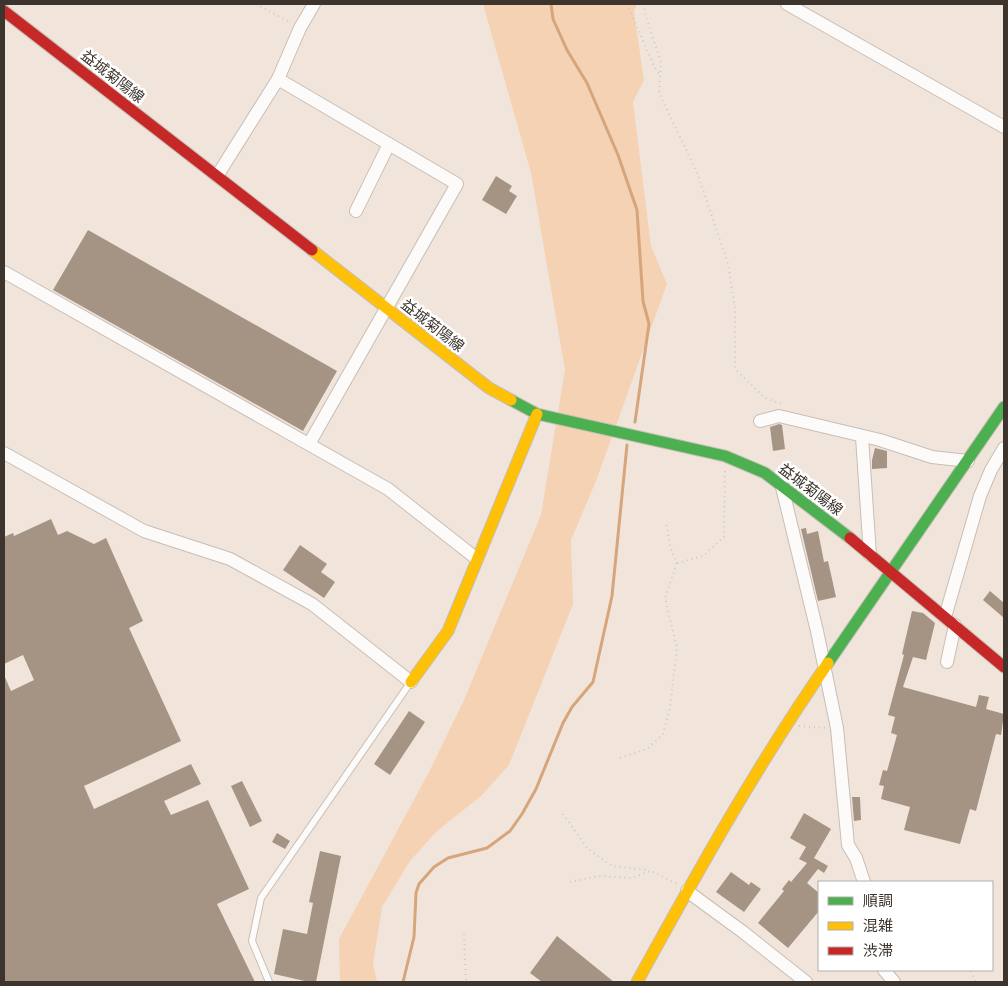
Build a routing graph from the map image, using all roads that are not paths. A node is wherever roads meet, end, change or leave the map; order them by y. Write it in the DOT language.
graph roads {
  1 [pos="314,4"];
  2 [pos="787,4"];
  3 [pos="4,11"];
  4 [pos="278,79"];
  5 [pos="1004,127"];
  6 [pos="389,144"];
  7 [pos="217,176"];
  8 [pos="356,211"];
  9 [pos="4,272"];
  10 [pos="386,308"];
  11 [pos="537,414"];
  12 [pos="1002,414"];
  13 [pos="760,421"];
  14 [pos="862,437"];
  15 [pos="310,444"];
  16 [pos="1004,448"];
  17 [pos="4,453"];
  18 [pos="968,461"];
  19 [pos="1001,462"];
  20 [pos="781,483"];
  21 [pos="870,555"];
  22 [pos="476,559"];
  23 [pos="889,571"];
  24 [pos="950,621"];
  25 [pos="947,662"];
  26 [pos="824,665"];
  27 [pos="1004,667"];
  28 [pos="411,682"];
  29 [pos="864,881"];
  30 [pos="687,891"];
  31 [pos="885,971"];
  32 [pos="269,982"];
  33 [pos="637,982"];
  34 [pos="806,982"];
  35 [pos="894,982"];
  1 -- 4 [label="street"];
  2 -- 5 [label="street"];
  3 -- 7 [label="street, 益城菊陽線"];
  4 -- 6 [label="street"];
  4 -- 7 [label="street"];
  6 -- 8 [label="street"];
  6 -- 10 [label="street"];
  7 -- 10 [label="street, 益城菊陽線"];
  9 -- 15 [label="street"];
  10 -- 11 [label="street, 益城菊陽線"];
  10 -- 15 [label="street"];
  11 -- 20 [label="street, 益城菊陽線"];
  11 -- 22 [label="street"];
  12 -- 18 [label="street"];
  13 -- 14 [label="street"];
  14 -- 18 [label="street"];
  14 -- 21 [label="street"];
  15 -- 22 [label="street"];
  16 -- 19 [label="street"];
  17 -- 28 [label="street"];
  18 -- 23 [label="street"];
  19 -- 24 [label="street"];
  20 -- 21 [label="street, 益城菊陽線"];
  20 -- 26 [label="street"];
  21 -- 23 [label="street, 益城菊陽線"];
  22 -- 28 [label="street"];
  23 -- 24 [label="street, 益城菊陽線"];
  23 -- 26 [label="street"];
  24 -- 25 [label="street"];
  24 -- 27 [label="street, 益城菊陽線"];
  26 -- 29 [label="street"];
  26 -- 30 [label="street"];
  28 -- 32 [label="lane"];
  30 -- 33 [label="street"];
  30 -- 34 [label="street"];
  31 -- 35 [label="street"];
}
